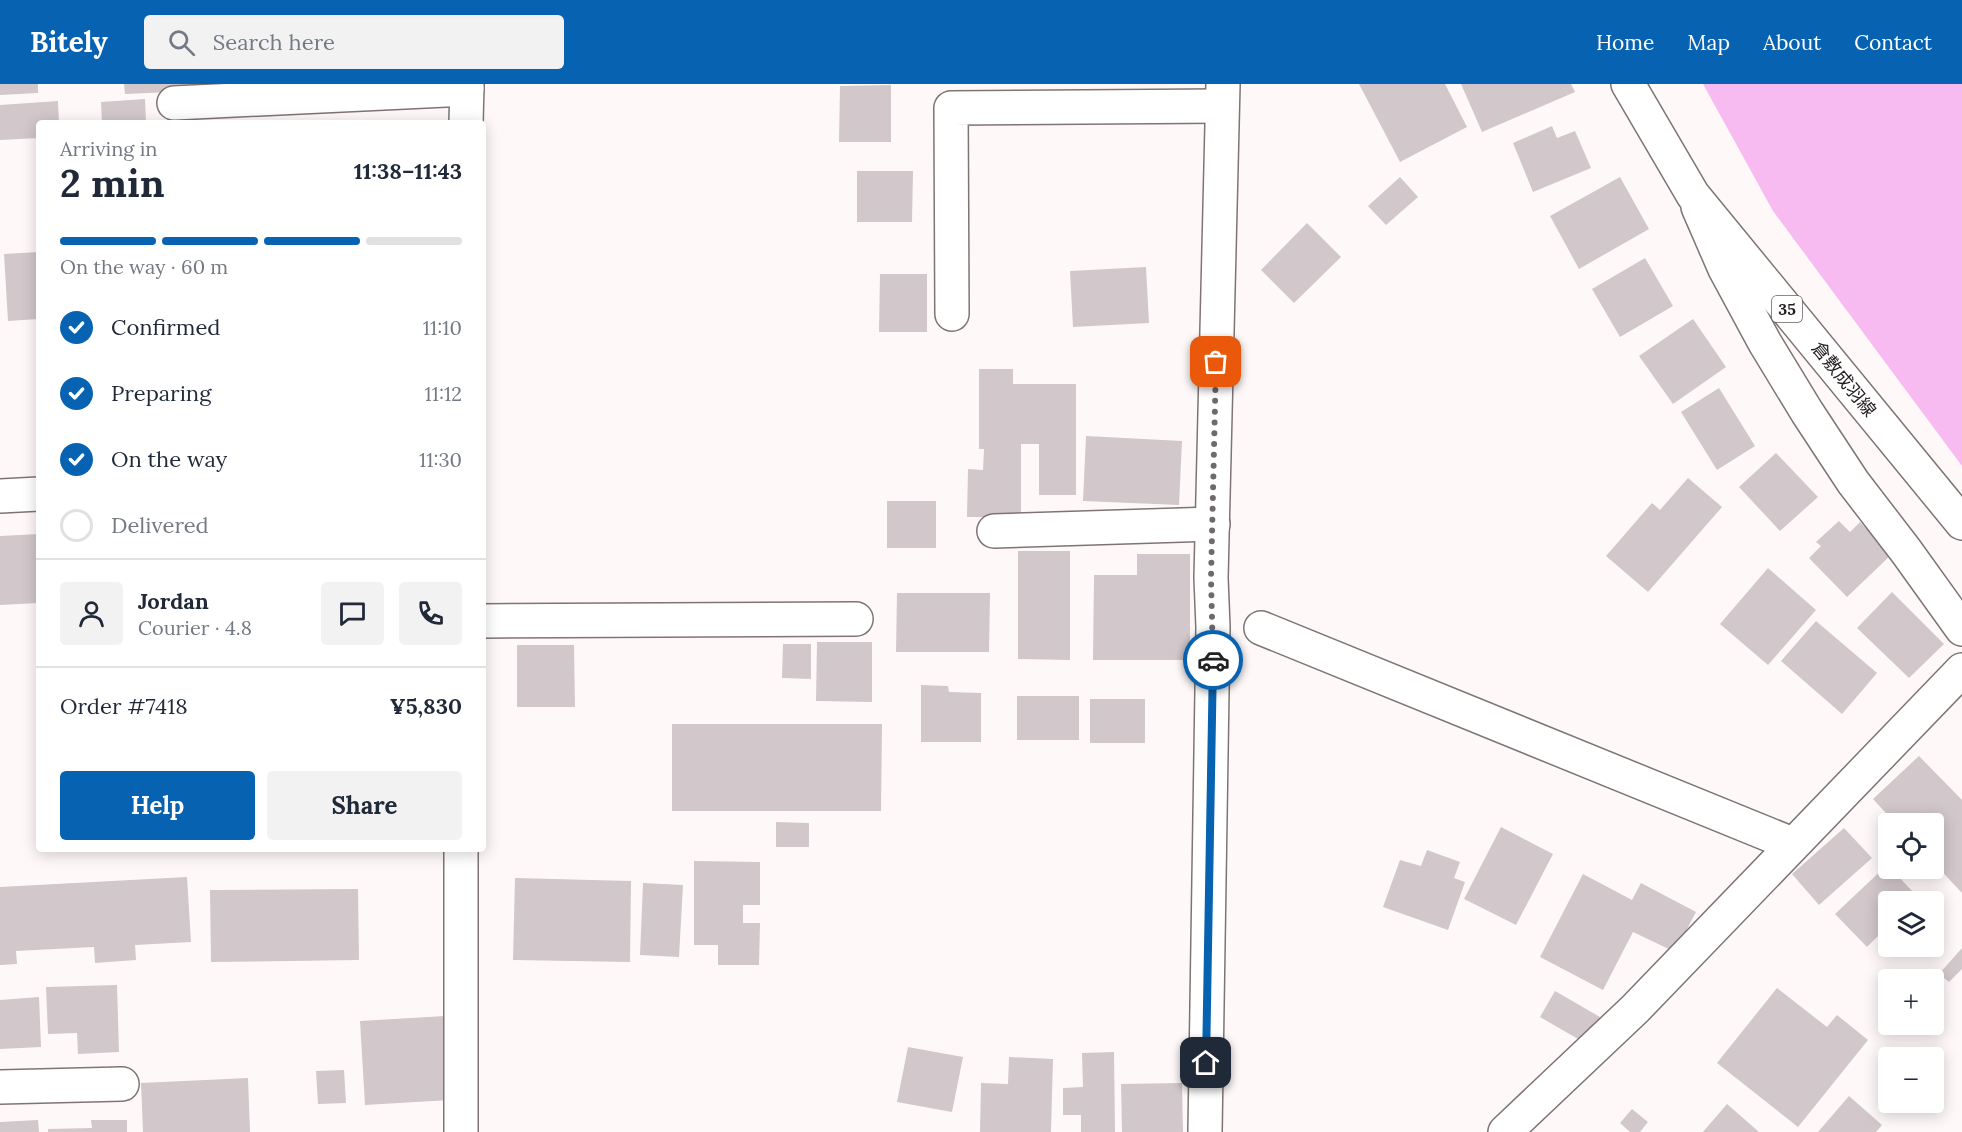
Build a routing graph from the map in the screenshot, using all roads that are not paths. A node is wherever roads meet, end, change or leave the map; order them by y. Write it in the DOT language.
graph roads {
  1 [pos="1628,84"];
  2 [pos="467,86"];
  3 [pos="1222,95"];
  4 [pos="174,103"];
  5 [pos="466,120"];
  6 [pos="1693,195"];
  7 [pos="952,314"];
  8 [pos="36,494"];
  9 [pos="0,496"];
  10 [pos="1962,523"];
  11 [pos="1213,524"];
  12 [pos="994,531"];
  13 [pos="856,619"];
  14 [pos="486,621"];
  15 [pos="1261,628"];
  16 [pos="1962,629"];
  17 [pos="1962,670"];
  18 [pos="1792,844"];
  19 [pos="461,852"];
  20 [pos="122,1084"];
  21 [pos="0,1087"];
  22 [pos="461,1132"];
  23 [pos="1205,1132"];
  24 [pos="1505,1132"];
  1 -- 6 [label="street, 倉敷成羽線 / 35"];
  2 -- 4 [label="street"];
  2 -- 5 [label="street"];
  3 -- 7 [label="street"];
  3 -- 11 [label="street"];
  6 -- 10 [label="street, 倉敷成羽線 / 35"];
  6 -- 16 [label="street"];
  8 -- 9 [label="street"];
  11 -- 12 [label="street"];
  11 -- 23 [label="street"];
  13 -- 14 [label="street"];
  15 -- 18 [label="street"];
  17 -- 18 [label="street"];
  18 -- 24 [label="street"];
  19 -- 22 [label="street"];
  20 -- 21 [label="street"];
}
